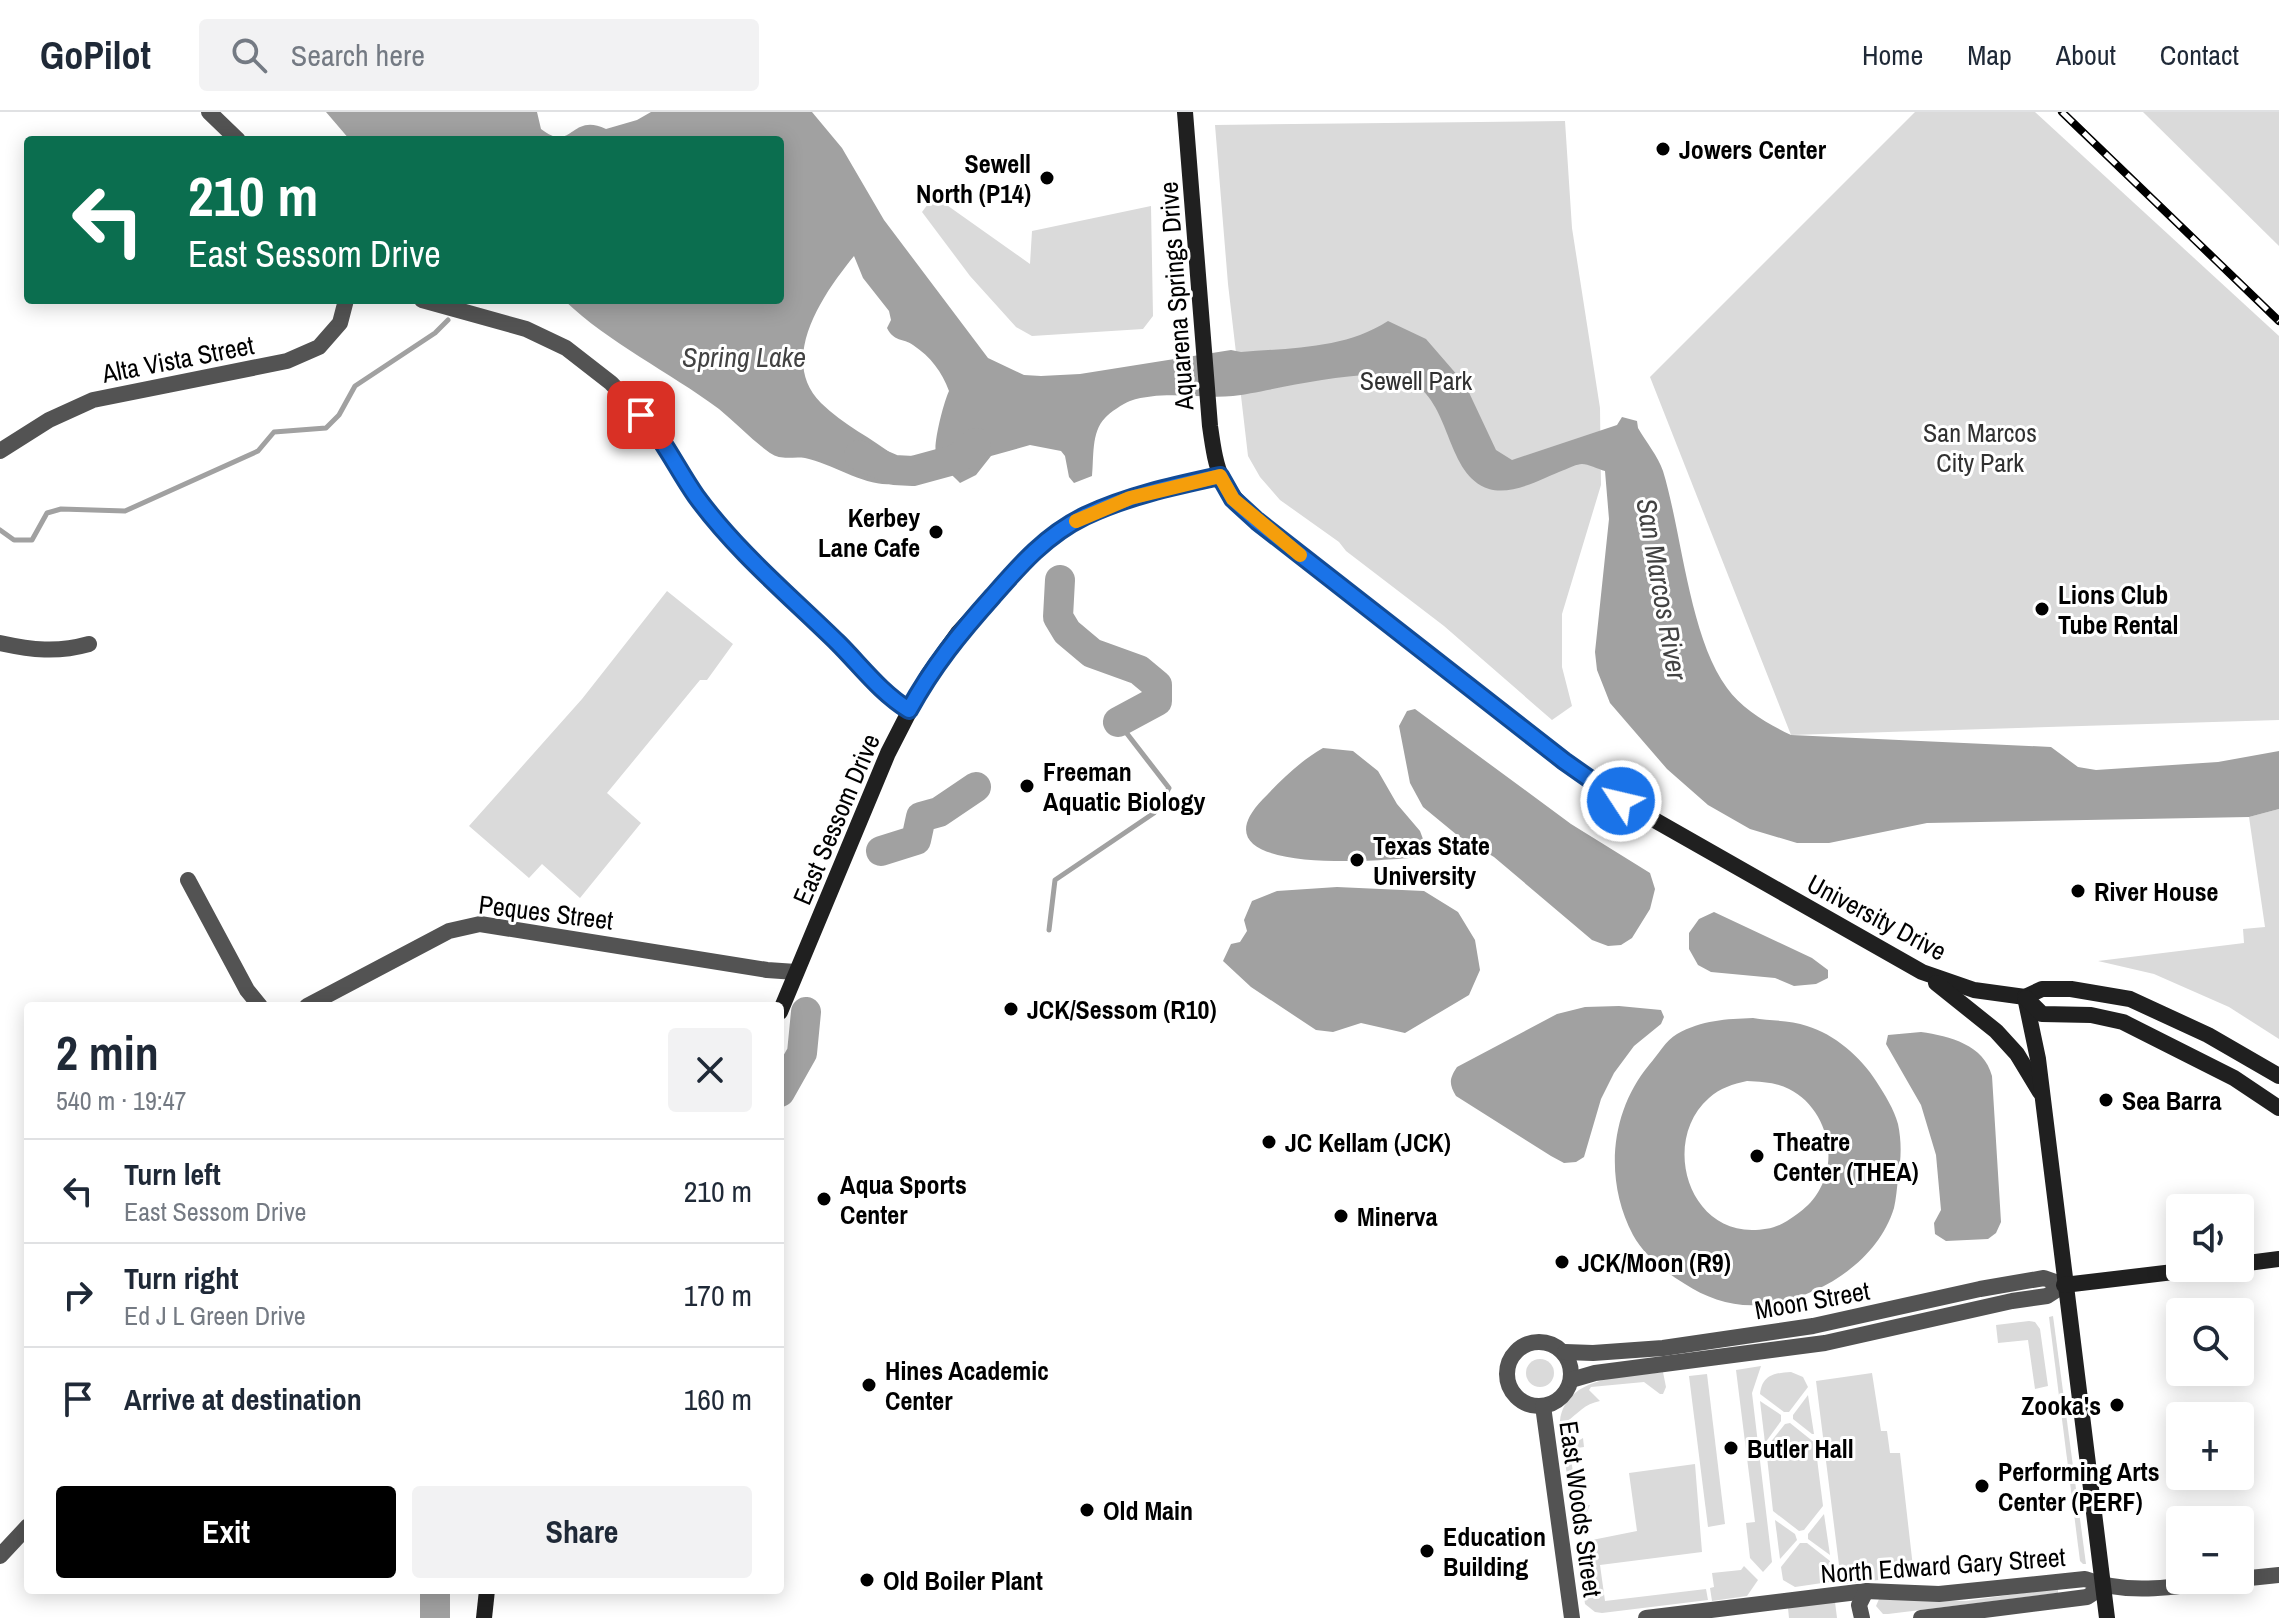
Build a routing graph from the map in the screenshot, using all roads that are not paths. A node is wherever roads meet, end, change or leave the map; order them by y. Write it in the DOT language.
graph roads {
  1 [pos="209,112"];
  2 [pos="1185,112"];
  3 [pos="234,136"];
  4 [pos="345,304"];
  5 [pos="436,304"];
  6 [pos="0,451"];
  7 [pos="1220,476"];
  8 [pos="0,643"];
  9 [pos="89,644"];
  10 [pos="909,710"];
  11 [pos="188,880"];
  12 [pos="796,972"];
  13 [pos="1922,972"];
  14 [pos="2025,997"];
  15 [pos="257,1002"];
  16 [pos="315,1002"];
  17 [pos="784,1002"];
  18 [pos="2279,1076"];
  19 [pos="2043,1097"];
  20 [pos="2279,1108"];
  21 [pos="2279,1259"];
  22 [pos="2254,1262"];
  23 [pos="2166,1273"];
  24 [pos="2064,1285"];
  25 [pos="1565,1352"];
  26 [pos="1571,1380"];
  27 [pos="1543,1406"];
  28 [pos="24,1530"];
  29 [pos="0,1556"];
  30 [pos="2279,1575"];
  31 [pos="2254,1578"];
  32 [pos="2104,1586"];
  33 [pos="2166,1587"];
  34 [pos="1866,1591"];
  35 [pos="487,1594"];
  36 [pos="484,1618"];
  37 [pos="1572,1618"];
  38 [pos="1646,1618"];
  39 [pos="1862,1618"];
  40 [pos="1921,1618"];
  41 [pos="2107,1618"];
  1 -- 3 [label="street"];
  2 -- 7 [label="main road, Aquarena Springs Drive"];
  4 -- 6 [label="street, Alta Vista Street"];
  5 -- 10 [label="street"];
  7 -- 10 [label="main road, East Sessom Drive"];
  7 -- 13 [label="main road, University Drive"];
  8 -- 9 [label="street"];
  10 -- 12 [label="main road, East Sessom Drive"];
  11 -- 15 [label="street"];
  12 -- 16 [label="street, Peques Street"];
  12 -- 17 [label="main road, East Sessom Drive"];
  13 -- 14 [label="main road, University Drive"];
  13 -- 19 [label="main road"];
  14 -- 18 [label="main road"];
  14 -- 19 [label="main road"];
  14 -- 20 [label="main road"];
  19 -- 24 [label="main road"];
  21 -- 22 [label="main road"];
  23 -- 24 [label="main road, Moon Street"];
  24 -- 25 [label="street, Moon Street"];
  24 -- 26 [label="street, Moon Street"];
  24 -- 32 [label="main road"];
  25 -- 26 [label="street"];
  25 -- 27 [label="street"];
  26 -- 27 [label="street"];
  27 -- 37 [label="street, East Woods Street"];
  28 -- 29 [label="street"];
  30 -- 31 [label="street"];
  32 -- 33 [label="street"];
  32 -- 34 [label="street, North Edward Gary Street"];
  32 -- 40 [label="street, North Edward Gary Street"];
  32 -- 41 [label="main road"];
  34 -- 38 [label="street, North Edward Gary Street"];
  34 -- 39 [label="street"];
  35 -- 36 [label="main road"];
}
